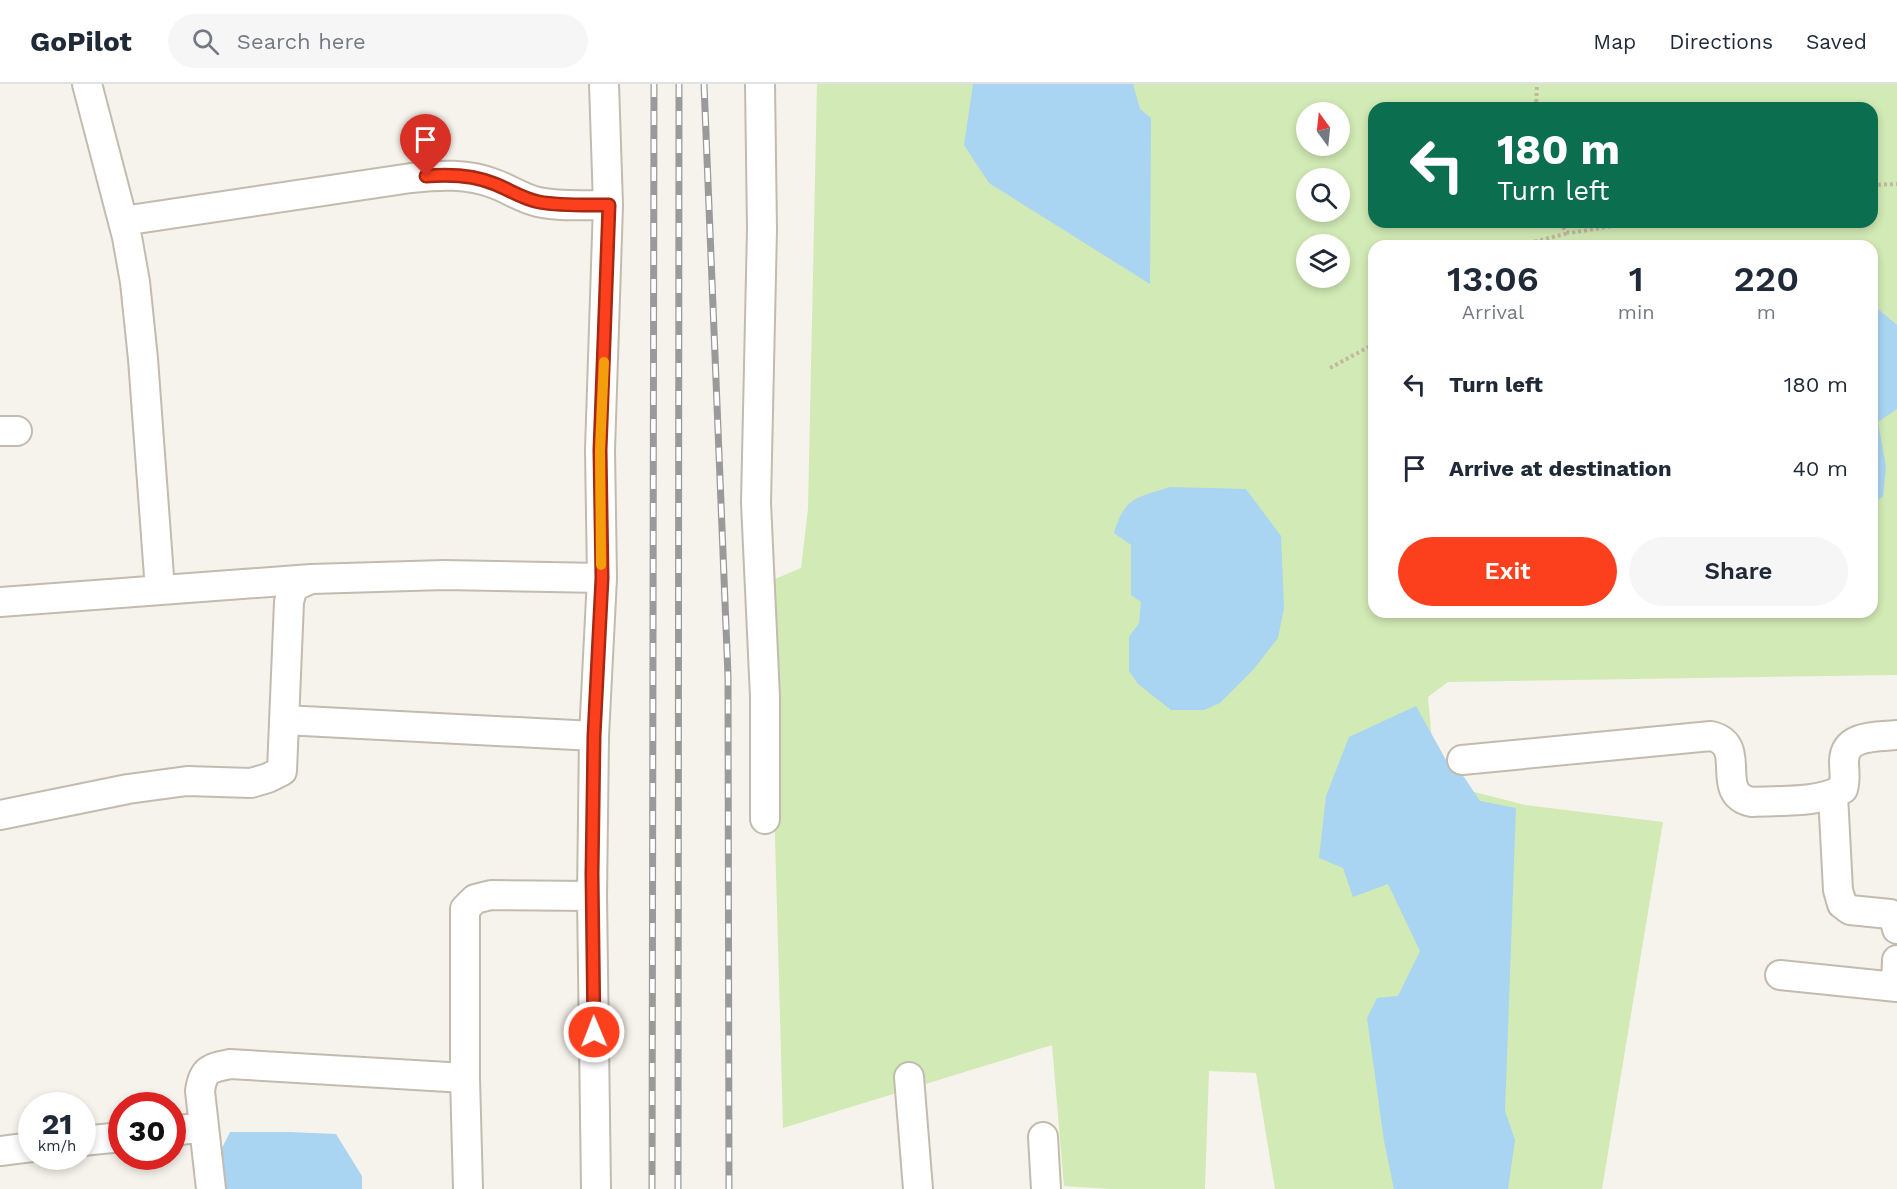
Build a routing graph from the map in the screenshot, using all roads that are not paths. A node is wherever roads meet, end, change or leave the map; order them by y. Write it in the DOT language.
graph roads {
  1 [pos="87,84"];
  2 [pos="604,84"];
  3 [pos="760,84"];
  4 [pos="609,205"];
  5 [pos="123,221"];
  6 [pos="602,578"];
  7 [pos="311,579"];
  8 [pos="160,590"];
  9 [pos="0,602"];
  10 [pos="284,720"];
  11 [pos="1897,735"];
  12 [pos="594,736"];
  13 [pos="1462,760"];
  14 [pos="1833,795"];
  15 [pos="0,815"];
  16 [pos="765,819"];
  17 [pos="592,897"];
  18 [pos="1897,929"];
  19 [pos="1780,975"];
  20 [pos="1897,978"];
  21 [pos="909,1077"];
  22 [pos="465,1078"];
  23 [pos="204,1127"];
  24 [pos="186,1129"];
  25 [pos="1043,1137"];
  26 [pos="18,1149"];
  27 [pos="0,1151"];
  28 [pos="211,1189"];
  29 [pos="468,1189"];
  30 [pos="596,1189"];
  31 [pos="918,1189"];
  32 [pos="1046,1189"];
  1 -- 5 [label="street"];
  2 -- 4 [label="street"];
  3 -- 16 [label="street"];
  4 -- 5 [label="street"];
  4 -- 6 [label="street"];
  5 -- 8 [label="street"];
  6 -- 7 [label="street"];
  6 -- 12 [label="street"];
  7 -- 8 [label="street"];
  7 -- 10 [label="street"];
  8 -- 9 [label="street"];
  10 -- 12 [label="street"];
  10 -- 15 [label="street"];
  11 -- 14 [label="street"];
  12 -- 17 [label="street"];
  13 -- 14 [label="street"];
  14 -- 18 [label="street"];
  17 -- 22 [label="street"];
  17 -- 30 [label="street"];
  19 -- 20 [label="street"];
  21 -- 31 [label="street"];
  22 -- 23 [label="street"];
  22 -- 29 [label="street"];
  23 -- 24 [label="street"];
  23 -- 28 [label="street"];
  25 -- 32 [label="street"];
  26 -- 27 [label="street"];
}
